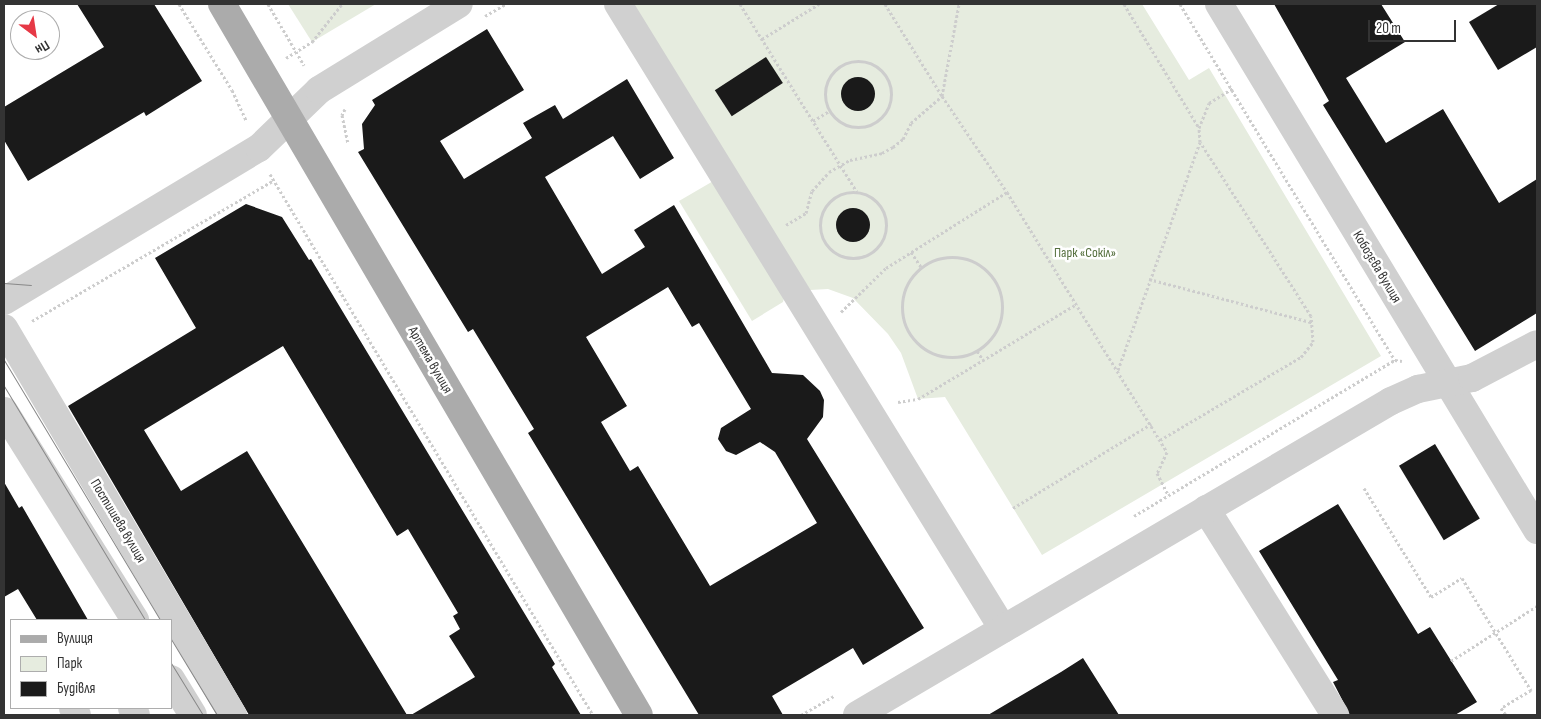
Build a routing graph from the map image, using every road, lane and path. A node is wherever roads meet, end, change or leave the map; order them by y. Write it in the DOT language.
graph roads {
  1 [pos="179,4"];
  2 [pos="222,4"];
  3 [pos="268,4"];
  4 [pos="342,4"];
  5 [pos="459,4"];
  6 [pos="618,4"];
  7 [pos="740,4"];
  8 [pos="819,4"];
  9 [pos="885,4"];
  10 [pos="959,4"];
  11 [pos="1124,4"];
  12 [pos="1180,4"];
  13 [pos="1219,4"];
  14 [pos="762,39"];
  15 [pos="297,52"];
  16 [pos="1262,77"];
  17 [pos="1231,89"];
  18 [pos="319,90"];
  19 [pos="942,96"];
  20 [pos="829,111"];
  21 [pos="342,116"];
  22 [pos="291,117"];
  23 [pos="813,121"];
  24 [pos="1199,128"];
  25 [pos="1200,142"];
  26 [pos="259,148"];
  27 [pos="840,165"];
  28 [pos="272,181"];
  29 [pos="857,192"];
  30 [pos="1007,192"];
  31 [pos="762,240"];
  32 [pos="911,252"];
  33 [pos="921,267"];
  34 [pos="1149,279"];
  35 [pos="4,301"];
  36 [pos="1077,304"];
  37 [pos="1311,322"];
  38 [pos="6,332"];
  39 [pos="822,336"];
  40 [pos="1537,344"];
  41 [pos="977,351"];
  42 [pos="1394,360"];
  43 [pos="984,361"];
  44 [pos="1118,370"];
  45 [pos="1448,384"];
  46 [pos="865,407"];
  47 [pos="4,410"];
  48 [pos="1151,424"];
  49 [pos="1160,440"];
  50 [pos="1364,488"];
  51 [pos="1168,495"];
  52 [pos="1013,508"];
  53 [pos="1206,509"];
  54 [pos="1537,530"];
  55 [pos="1537,606"];
  56 [pos="134,619"];
  57 [pos="1004,629"];
  58 [pos="1495,632"];
  59 [pos="1451,661"];
  60 [pos="172,681"];
  61 [pos="193,715"];
  62 [pos="233,715"];
  63 [pos="594,715"];
  64 [pos="639,715"];
  65 [pos="857,715"];
  66 [pos="1335,715"];
  67 [pos="1506,715"];
  1 -- 26 [label="path"];
  2 -- 22 [label="main road, Артема вулиця"];
  3 -- 15 [label="path"];
  4 -- 15 [label="path"];
  5 -- 18 [label="street"];
  6 -- 31 [label="street"];
  7 -- 14 [label="path"];
  8 -- 14 [label="path"];
  9 -- 19 [label="path"];
  10 -- 19 [label="path"];
  11 -- 24 [label="path"];
  12 -- 17 [label="path"];
  13 -- 16 [label="street, Кобозєва вулиця"];
  14 -- 23 [label="path"];
  15 -- 18 [label="path"];
  16 -- 17 [label="path"];
  16 -- 45 [label="street, Кобозєва вулиця"];
  17 -- 24 [label="path"];
  17 -- 42 [label="path"];
  18 -- 21 [label="path"];
  18 -- 22 [label="street"];
  19 -- 27 [label="path"];
  19 -- 30 [label="path"];
  20 -- 20 [label="path"];
  20 -- 23 [label="path"];
  22 -- 26 [label="street"];
  22 -- 64 [label="main road, Артема вулиця"];
  23 -- 27 [label="path"];
  24 -- 25 [label="path"];
  25 -- 34 [label="path"];
  25 -- 37 [label="path"];
  26 -- 28 [label="path"];
  26 -- 35 [label="street"];
  27 -- 29 [label="path"];
  27 -- 31 [label="path"];
  28 -- 38 [label="path"];
  28 -- 63 [label="path"];
  29 -- 29 [label="path"];
  30 -- 32 [label="path"];
  30 -- 36 [label="path"];
  31 -- 39 [label="street"];
  32 -- 33 [label="path"];
  32 -- 39 [label="path"];
  33 -- 41 [label="path"];
  33 -- 41 [label="path"];
  34 -- 37 [label="path"];
  34 -- 44 [label="path"];
  36 -- 43 [label="path"];
  36 -- 44 [label="path"];
  37 -- 49 [label="path"];
  38 -- 62 [label="street, Постишева вулиця"];
  39 -- 46 [label="street"];
  40 -- 45 [label="street"];
  41 -- 43 [label="path"];
  43 -- 46 [label="path"];
  44 -- 48 [label="path"];
  45 -- 53 [label="street"];
  45 -- 54 [label="street, Кобозєва вулиця"];
  46 -- 57 [label="street"];
  47 -- 56 [label="street"];
  48 -- 49 [label="path"];
  48 -- 52 [label="path"];
  49 -- 51 [label="path"];
  50 -- 58 [label="path"];
  53 -- 57 [label="street"];
  53 -- 66 [label="street"];
  55 -- 58 [label="path"];
  57 -- 65 [label="street"];
  58 -- 59 [label="path"];
  58 -- 67 [label="path"];
  60 -- 61 [label="street"];
}
